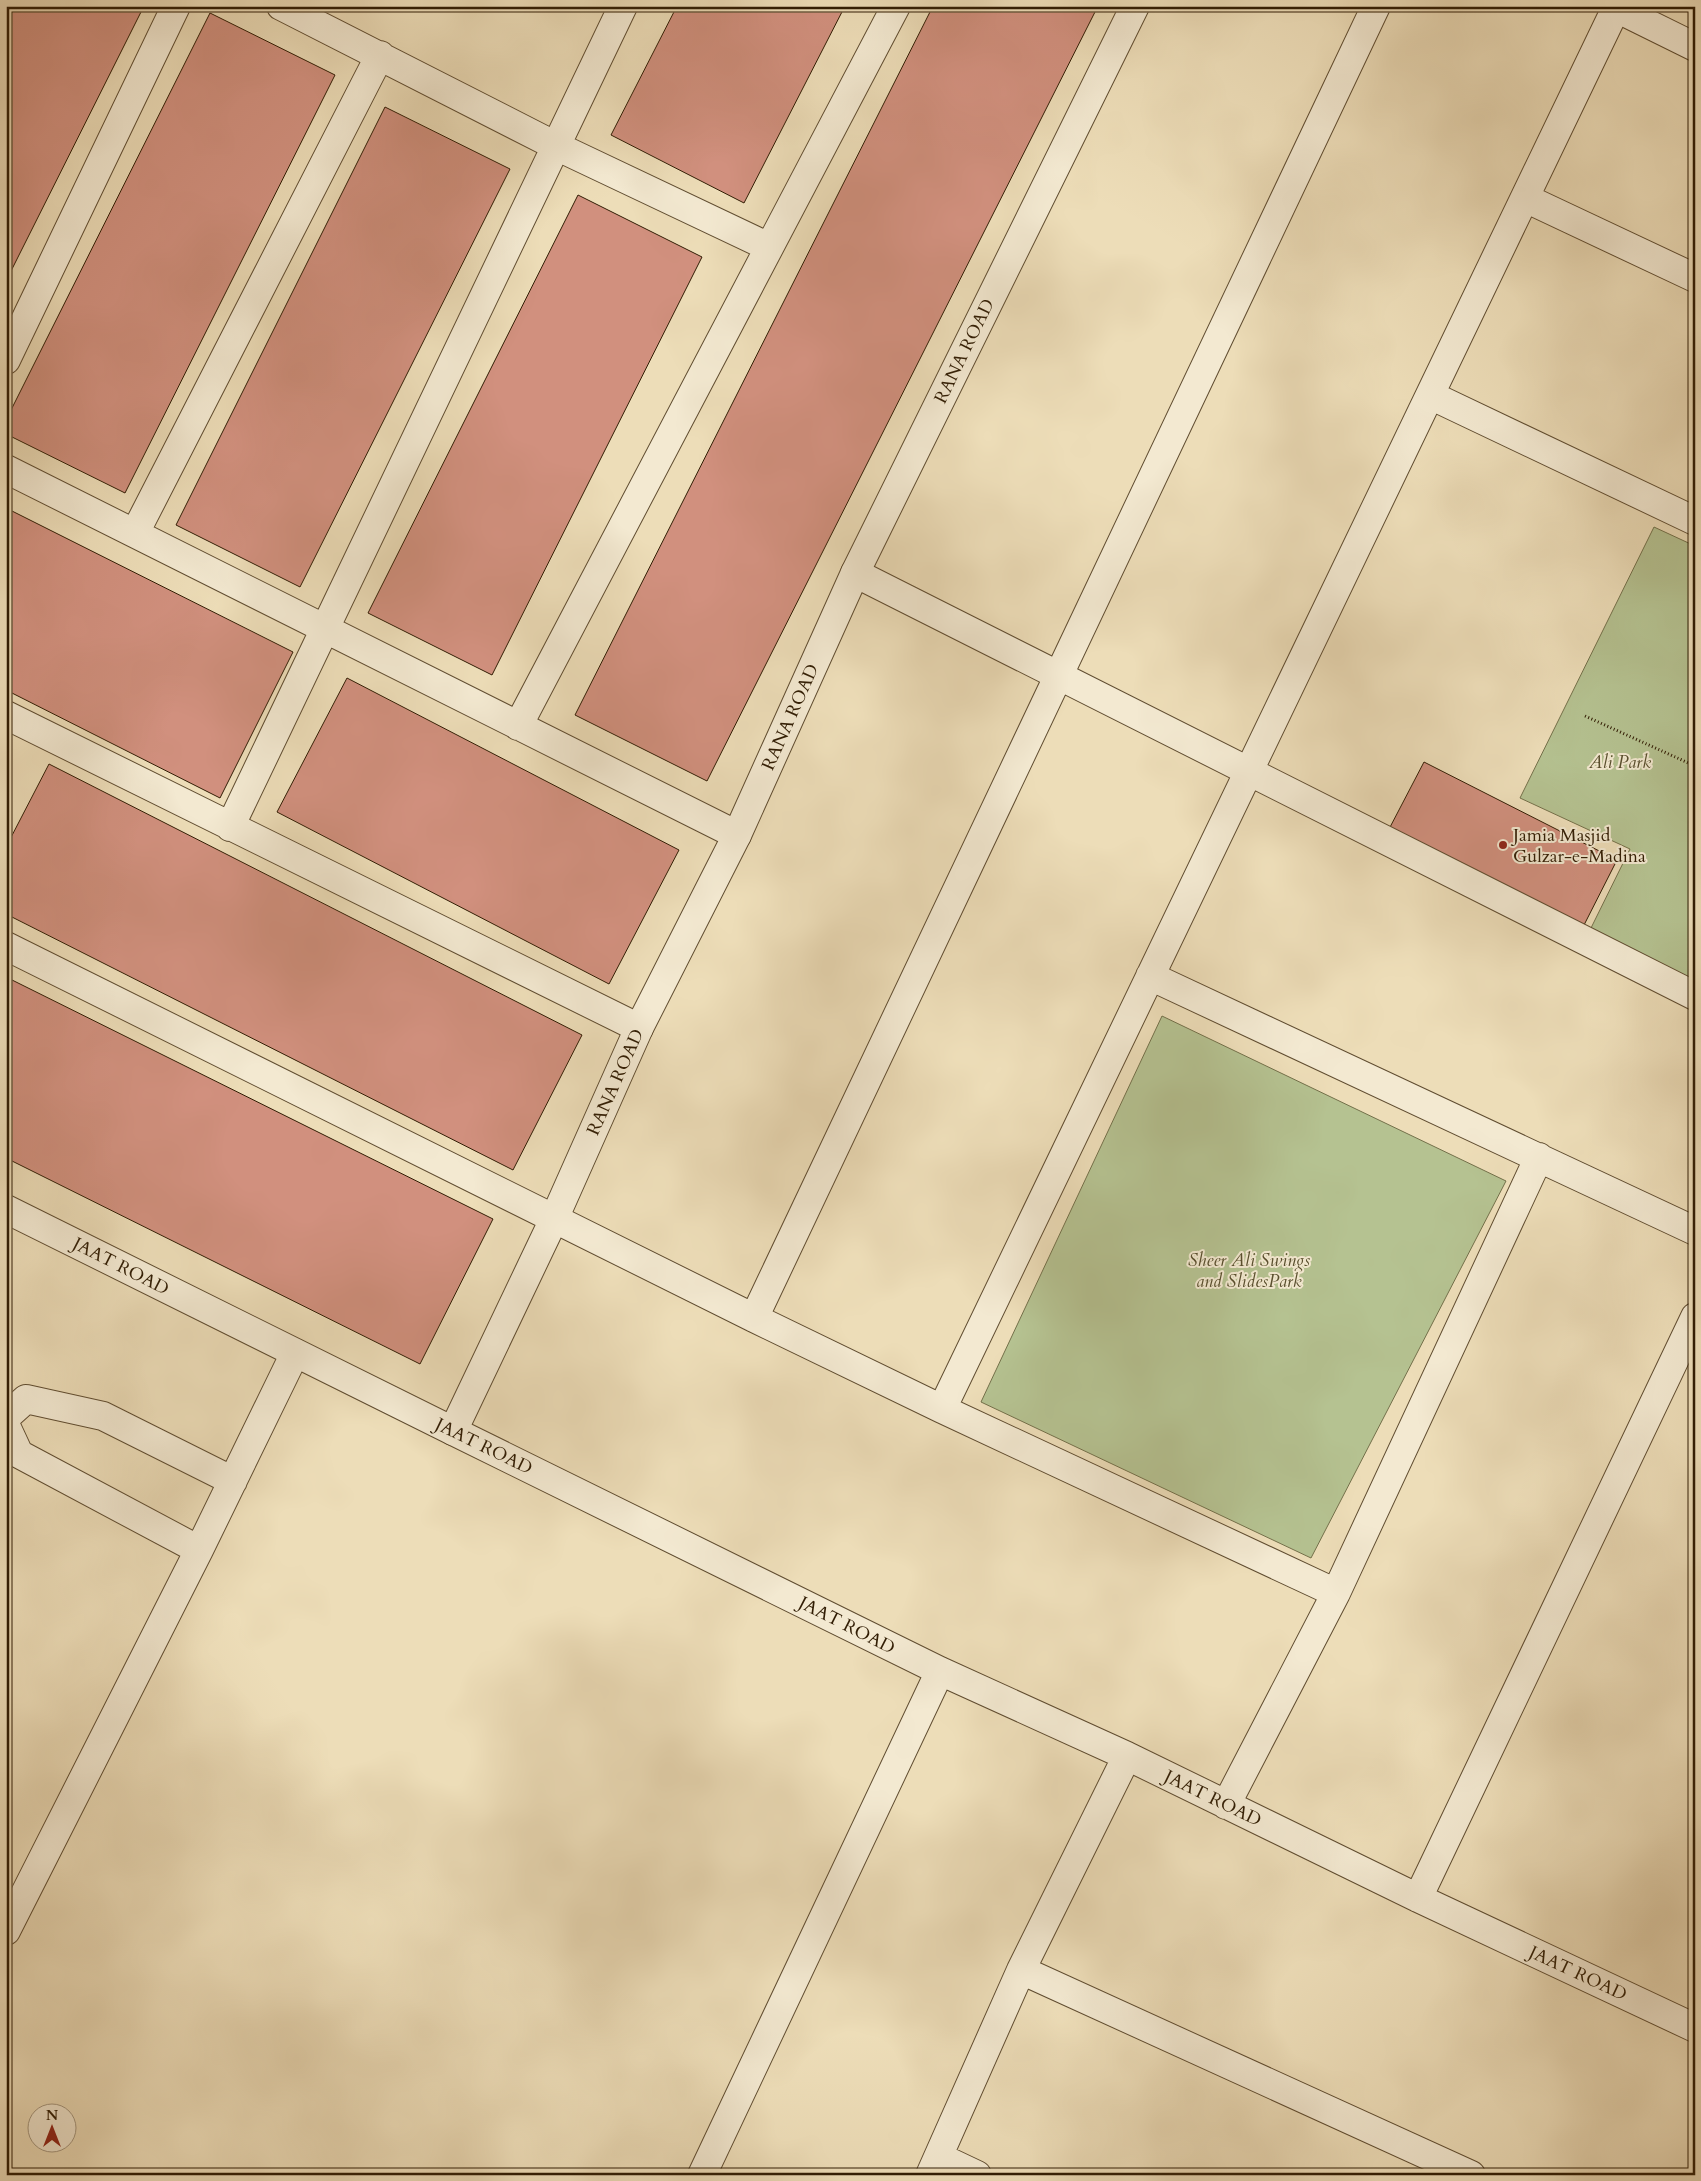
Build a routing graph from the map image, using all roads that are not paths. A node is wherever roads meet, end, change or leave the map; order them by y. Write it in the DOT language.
graph roads {
  1 [pos="176,6"];
  2 [pos="281,6"];
  3 [pos="623,6"];
  4 [pos="896,6"];
  5 [pos="1135,6"];
  6 [pos="1376,6"];
  7 [pos="1614,7"];
  8 [pos="1695,47"];
  9 [pos="380,55"];
  10 [pos="556,146"];
  11 [pos="1524,198"];
  12 [pos="769,247"];
  13 [pos="1695,278"];
  14 [pos="6,360"];
  15 [pos="1430,395"];
  16 [pos="6,468"];
  17 [pos="1695,521"];
  18 [pos="134,533"];
  19 [pos="855,574"];
  20 [pos="325,629"];
  21 [pos="1058,676"];
  22 [pos="6,715"];
  23 [pos="518,726"];
  24 [pos="1248,772"];
  25 [pos="230,827"];
  26 [pos="737,834"];
  27 [pos="6,946"];
  28 [pos="1150,976"];
  29 [pos="1695,996"];
  30 [pos="639,1028"];
  31 [pos="1539,1157"];
  32 [pos="6,1209"];
  33 [pos="554,1219"];
  34 [pos="1695,1230"];
  35 [pos="1695,1317"];
  36 [pos="754,1318"];
  37 [pos="295,1353"];
  38 [pos="942,1409"];
  39 [pos="6,1417"];
  40 [pos="6,1426"];
  41 [pos="453,1431"];
  42 [pos="233,1481"];
  43 [pos="199,1550"];
  44 [pos="1336,1593"];
  45 [pos="940,1671"];
  46 [pos="1127,1756"];
  47 [pos="1226,1805"];
  48 [pos="1418,1898"];
  49 [pos="6,1930"];
  50 [pos="1021,1970"];
  51 [pos="1695,2028"];
  52 [pos="934,2166"];
  53 [pos="702,2175"];
  54 [pos="977,2175"];
  55 [pos="1471,2175"];
  1 -- 14 [label="street"];
  2 -- 9 [label="street"];
  3 -- 10 [label="street"];
  4 -- 12 [label="street"];
  5 -- 19 [label="street, RANA ROAD"];
  6 -- 21 [label="street"];
  7 -- 8 [label="street"];
  7 -- 11 [label="street"];
  9 -- 10 [label="street"];
  9 -- 18 [label="street"];
  10 -- 12 [label="street"];
  10 -- 20 [label="street"];
  11 -- 13 [label="street"];
  11 -- 15 [label="street"];
  12 -- 23 [label="street"];
  15 -- 17 [label="street"];
  15 -- 24 [label="street"];
  16 -- 18 [label="street"];
  18 -- 20 [label="street"];
  19 -- 21 [label="street"];
  19 -- 26 [label="street, RANA ROAD"];
  20 -- 23 [label="street"];
  20 -- 25 [label="street"];
  21 -- 24 [label="street"];
  21 -- 36 [label="street"];
  22 -- 25 [label="street"];
  23 -- 26 [label="street"];
  24 -- 28 [label="street"];
  24 -- 29 [label="street"];
  25 -- 30 [label="street"];
  26 -- 30 [label="street, RANA ROAD"];
  27 -- 33 [label="street"];
  28 -- 31 [label="street"];
  28 -- 38 [label="street"];
  30 -- 33 [label="street, RANA ROAD"];
  31 -- 34 [label="street"];
  31 -- 44 [label="street"];
  32 -- 37 [label="street, JAAT ROAD"];
  33 -- 36 [label="street"];
  33 -- 41 [label="street, RANA ROAD"];
  35 -- 48 [label="street"];
  36 -- 38 [label="street"];
  37 -- 41 [label="street, JAAT ROAD"];
  37 -- 42 [label="street"];
  38 -- 44 [label="street"];
  39 -- 42 [label="street"];
  40 -- 43 [label="street"];
  41 -- 45 [label="street, JAAT ROAD"];
  42 -- 43 [label="street"];
  43 -- 49 [label="street"];
  44 -- 47 [label="street"];
  45 -- 46 [label="street, JAAT ROAD"];
  45 -- 53 [label="street"];
  46 -- 47 [label="street, JAAT ROAD"];
  46 -- 50 [label="street"];
  47 -- 48 [label="street, JAAT ROAD"];
  48 -- 51 [label="street, JAAT ROAD"];
  50 -- 52 [label="street"];
  50 -- 55 [label="street"];
  52 -- 54 [label="street"];
}
